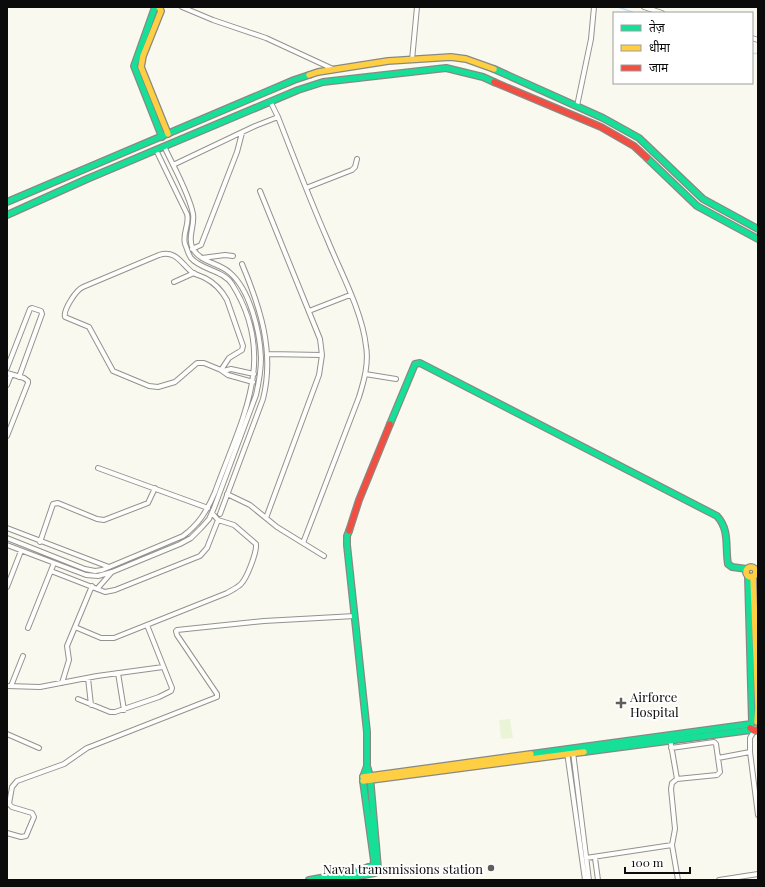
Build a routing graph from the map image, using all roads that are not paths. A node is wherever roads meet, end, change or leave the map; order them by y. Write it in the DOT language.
graph roads {
  1 [pos="155,7"];
  2 [pos="159,7"];
  3 [pos="182,7"];
  4 [pos="417,7"];
  5 [pos="594,7"];
  6 [pos="644,7"];
  7 [pos="659,12"];
  8 [pos="149,32"];
  9 [pos="412,60"];
  10 [pos="141,67"];
  11 [pos="135,70"];
  12 [pos="333,70"];
  13 [pos="294,80"];
  14 [pos="298,90"];
  15 [pos="270,101"];
  16 [pos="577,106"];
  17 [pos="278,117"];
  18 [pos="242,132"];
  19 [pos="168,134"];
  20 [pos="162,137"];
  21 [pos="164,146"];
  22 [pos="156,150"];
  23 [pos="660,158"];
  24 [pos="357,159"];
  25 [pos="173,165"];
  26 [pos="654,166"];
  27 [pos="176,172"];
  28 [pos="169,175"];
  29 [pos="306,188"];
  30 [pos="260,191"];
  31 [pos="7,202"];
  32 [pos="7,215"];
  33 [pos="758,229"];
  34 [pos="758,239"];
  35 [pos="193,249"];
  36 [pos="188,251"];
  37 [pos="233,256"];
  38 [pos="202,258"];
  39 [pos="242,264"];
  40 [pos="194,273"];
  41 [pos="174,282"];
  42 [pos="350,294"];
  43 [pos="309,311"];
  44 [pos="268,354"];
  45 [pos="255,355"];
  46 [pos="261,355"];
  47 [pos="322,355"];
  48 [pos="7,368"];
  49 [pos="222,370"];
  50 [pos="9,374"];
  51 [pos="365,374"];
  52 [pos="19,377"];
  53 [pos="253,379"];
  54 [pos="396,379"];
  55 [pos="260,380"];
  56 [pos="7,385"];
  57 [pos="7,436"];
  58 [pos="98,468"];
  59 [pos="155,488"];
  60 [pos="215,490"];
  61 [pos="220,492"];
  62 [pos="227,494"];
  63 [pos="208,508"];
  64 [pos="212,513"];
  65 [pos="220,514"];
  66 [pos="266,518"];
  67 [pos="218,520"];
  68 [pos="7,528"];
  69 [pos="7,538"];
  70 [pos="40,542"];
  71 [pos="303,544"];
  72 [pos="7,545"];
  73 [pos="21,551"];
  74 [pos="324,556"];
  75 [pos="54,563"];
  76 [pos="109,567"];
  77 [pos="50,571"];
  78 [pos="112,572"];
  79 [pos="754,574"];
  80 [pos="92,586"];
  81 [pos="7,587"];
  82 [pos="97,589"];
  83 [pos="354,616"];
  84 [pos="147,625"];
  85 [pos="75,627"];
  86 [pos="28,628"];
  87 [pos="23,656"];
  88 [pos="163,667"];
  89 [pos="118,673"];
  90 [pos="88,678"];
  91 [pos="62,683"];
  92 [pos="9,686"];
  93 [pos="78,700"];
  94 [pos="92,705"];
  95 [pos="124,710"];
  96 [pos="755,727"];
  97 [pos="7,734"];
  98 [pos="670,738"];
  99 [pos="40,748"];
  100 [pos="671,748"];
  101 [pos="570,751"];
  102 [pos="750,752"];
  103 [pos="718,758"];
  104 [pos="368,766"];
  105 [pos="753,776"];
  106 [pos="758,776"];
  107 [pos="370,778"];
  108 [pos="363,779"];
  109 [pos="677,779"];
  110 [pos="758,814"];
  111 [pos="7,833"];
  112 [pos="672,845"];
  113 [pos="586,858"];
  114 [pos="595,858"];
  115 [pos="758,874"];
  116 [pos="309,880"];
  117 [pos="337,880"];
  118 [pos="585,880"];
  119 [pos="589,880"];
  120 [pos="598,880"];
  121 [pos="678,880"];
  122 [pos="719,880"];
  1 -- 8 [label="street"];
  2 -- 8 [label="street"];
  3 -- 12 [label="street"];
  4 -- 9 [label="street"];
  5 -- 16 [label="street"];
  6 -- 7 [label="street"];
  8 -- 10 [label="street"];
  8 -- 11 [label="street"];
  9 -- 12 [label="street"];
  9 -- 16 [label="street"];
  10 -- 11 [label="street"];
  10 -- 19 [label="street"];
  11 -- 20 [label="street"];
  12 -- 13 [label="street"];
  13 -- 14 [label="street"];
  13 -- 19 [label="street"];
  14 -- 15 [label="street"];
  14 -- 26 [label="street"];
  15 -- 17 [label="street"];
  15 -- 21 [label="street"];
  16 -- 23 [label="street"];
  17 -- 18 [label="street"];
  17 -- 29 [label="street"];
  18 -- 25 [label="street"];
  18 -- 35 [label="street"];
  19 -- 20 [label="street"];
  20 -- 31 [label="street"];
  21 -- 22 [label="street"];
  21 -- 25 [label="street"];
  22 -- 28 [label="street"];
  22 -- 32 [label="street"];
  23 -- 26 [label="street"];
  23 -- 33 [label="street"];
  24 -- 29 [label="street"];
  25 -- 27 [label="street"];
  26 -- 34 [label="street"];
  27 -- 28 [label="street"];
  27 -- 35 [label="street"];
  28 -- 36 [label="street"];
  29 -- 42 [label="street"];
  30 -- 43 [label="street"];
  35 -- 36 [label="street"];
  35 -- 38 [label="street"];
  36 -- 45 [label="street"];
  37 -- 38 [label="street"];
  38 -- 46 [label="street"];
  39 -- 44 [label="street"];
  40 -- 41 [label="street"];
  40 -- 49 [label="street"];
  40 -- 49 [label="street"];
  42 -- 43 [label="street"];
  42 -- 51 [label="street"];
  43 -- 47 [label="street"];
  44 -- 46 [label="street"];
  44 -- 47 [label="street"];
  44 -- 62 [label="street"];
  45 -- 46 [label="street"];
  45 -- 53 [label="street"];
  46 -- 55 [label="street"];
  47 -- 66 [label="street"];
  48 -- 52 [label="street"];
  49 -- 53 [label="street"];
  49 -- 53 [label="street"];
  50 -- 52 [label="street"];
  50 -- 56 [label="street"];
  51 -- 54 [label="street"];
  51 -- 71 [label="street"];
  52 -- 57 [label="street"];
  53 -- 55 [label="street"];
  53 -- 60 [label="street"];
  55 -- 61 [label="street"];
  58 -- 59 [label="street"];
  59 -- 63 [label="street"];
  59 -- 70 [label="street"];
  60 -- 61 [label="street"];
  60 -- 63 [label="street"];
  61 -- 62 [label="street"];
  61 -- 64 [label="street"];
  62 -- 65 [label="street"];
  62 -- 66 [label="street"];
  63 -- 76 [label="street"];
  64 -- 67 [label="street"];
  64 -- 78 [label="street"];
  66 -- 71 [label="street"];
  67 -- 82 [label="street"];
  67 -- 84 [label="street"];
  68 -- 70 [label="street"];
  69 -- 76 [label="street"];
  70 -- 76 [label="street"];
  71 -- 74 [label="street"];
  72 -- 73 [label="street"];
  73 -- 75 [label="street"];
  73 -- 81 [label="street"];
  75 -- 77 [label="street"];
  75 -- 78 [label="street"];
  77 -- 80 [label="street"];
  77 -- 86 [label="street"];
  78 -- 82 [label="street"];
  79 -- 83 [label="street"];
  79 -- 96 [label="street"];
  80 -- 82 [label="street"];
  80 -- 85 [label="street"];
  83 -- 104 [label="street"];
  83 -- 111 [label="street"];
  84 -- 85 [label="street"];
  84 -- 88 [label="street"];
  85 -- 91 [label="street"];
  87 -- 92 [label="street"];
  88 -- 89 [label="street"];
  88 -- 95 [label="street"];
  89 -- 90 [label="street"];
  89 -- 95 [label="street"];
  90 -- 91 [label="street"];
  90 -- 94 [label="street"];
  91 -- 92 [label="street"];
  93 -- 94 [label="street"];
  94 -- 95 [label="street"];
  96 -- 98 [label="street"];
  96 -- 102 [label="street"];
  97 -- 99 [label="street"];
  98 -- 100 [label="street"];
  98 -- 101 [label="street"];
  100 -- 103 [label="street"];
  100 -- 109 [label="street"];
  101 -- 107 [label="street"];
  101 -- 113 [label="street"];
  101 -- 118 [label="street"];
  102 -- 103 [label="street"];
  102 -- 105 [label="street"];
  103 -- 109 [label="street"];
  104 -- 107 [label="street"];
  104 -- 108 [label="street"];
  105 -- 106 [label="street"];
  105 -- 110 [label="street"];
  107 -- 108 [label="street"];
  107 -- 117 [label="street"];
  108 -- 116 [label="street"];
  109 -- 112 [label="street"];
  112 -- 114 [label="street"];
  112 -- 121 [label="street"];
  113 -- 114 [label="street"];
  113 -- 119 [label="street"];
  114 -- 120 [label="street"];
  115 -- 122 [label="street"];
}
